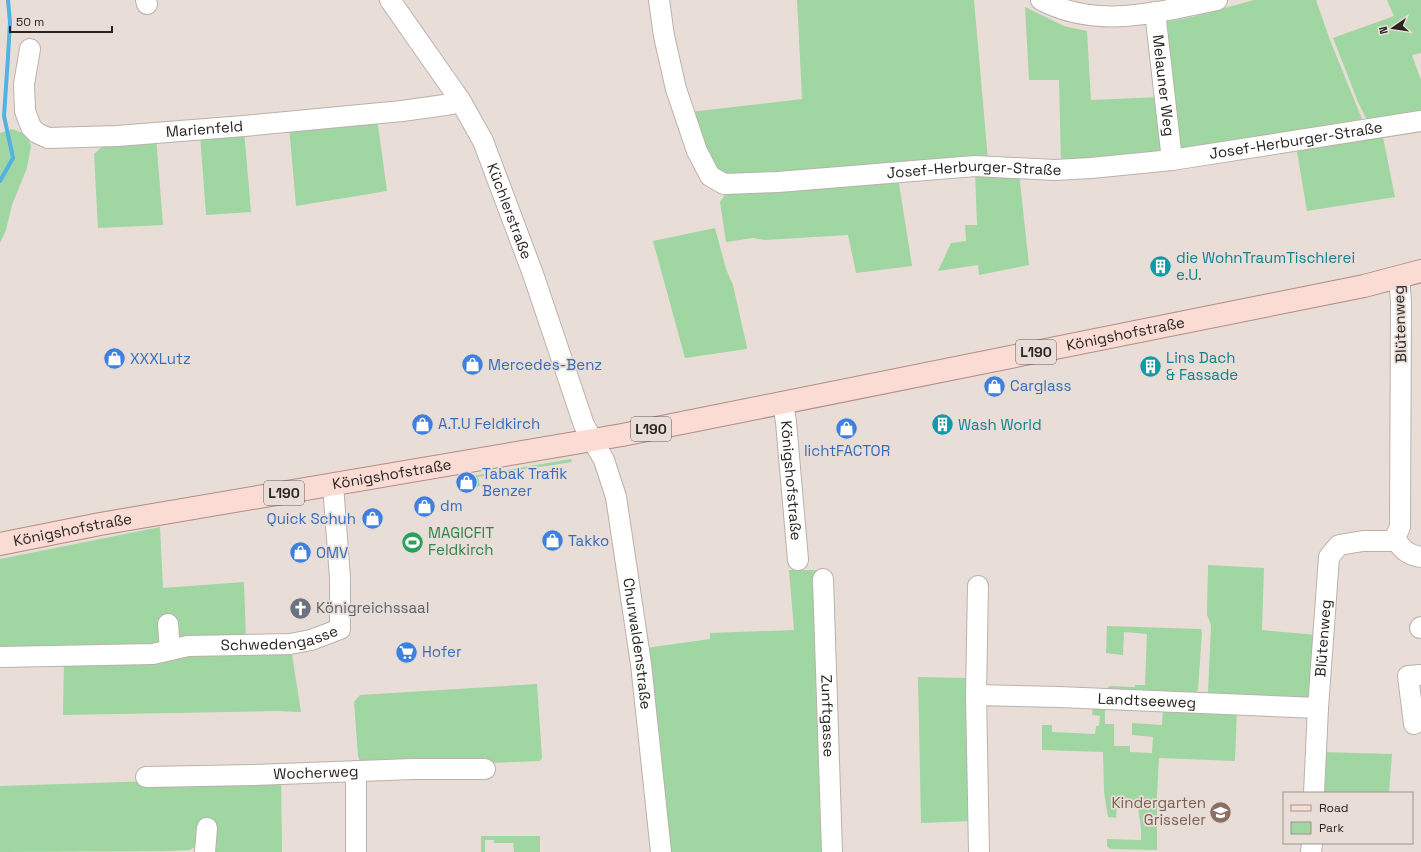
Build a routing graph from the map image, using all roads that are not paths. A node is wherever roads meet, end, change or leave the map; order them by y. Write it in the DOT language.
graph roads {
  1 [pos="390,0"];
  2 [pos="659,0"];
  3 [pos="1041,0"];
  4 [pos="1217,0"];
  5 [pos="1155,12"];
  6 [pos="30,49"];
  7 [pos="460,100"];
  8 [pos="1421,121"];
  9 [pos="1172,160"];
  10 [pos="1421,270"];
  11 [pos="1398,277"];
  12 [pos="783,402"];
  13 [pos="594,440"];
  14 [pos="333,485"];
  15 [pos="1395,538"];
  16 [pos="0,544"];
  17 [pos="1421,557"];
  18 [pos="798,560"];
  19 [pos="823,579"];
  20 [pos="978,586"];
  21 [pos="168,624"];
  22 [pos="170,650"];
  23 [pos="0,657"];
  24 [pos="1421,676"];
  25 [pos="976,695"];
  26 [pos="1318,708"];
  27 [pos="1414,724"];
  28 [pos="485,769"];
  29 [pos="356,771"];
  30 [pos="146,776"];
  31 [pos="1314,792"];
  32 [pos="207,828"];
  33 [pos="205,852"];
  34 [pos="356,852"];
  35 [pos="661,852"];
  36 [pos="832,852"];
  37 [pos="979,852"];
  1 -- 7 [label="street, Küchlerstraße"];
  2 -- 9 [label="street, Josef-Herburger-Straße"];
  3 -- 5 [label="street"];
  4 -- 5 [label="street"];
  5 -- 9 [label="street, Melauner Weg"];
  6 -- 7 [label="street, Marienfeld"];
  7 -- 13 [label="street, Küchlerstraße"];
  8 -- 9 [label="street, Josef-Herburger-Straße"];
  10 -- 11 [label="main road, Königshofstraße / L190"];
  11 -- 12 [label="main road, Königshofstraße / L190"];
  11 -- 15 [label="street, Blütenweg"];
  12 -- 13 [label="main road, Königshofstraße / L190"];
  12 -- 18 [label="street, Königshofstraße"];
  13 -- 14 [label="main road, Königshofstraße / L190"];
  13 -- 35 [label="street, Churwaldenstraße"];
  14 -- 16 [label="main road, Königshofstraße / L190"];
  14 -- 22 [label="street, Schwedengasse"];
  15 -- 17 [label="street"];
  15 -- 26 [label="street, Blütenweg"];
  19 -- 36 [label="street, Zunftgasse"];
  20 -- 25 [label="street"];
  21 -- 22 [label="street"];
  22 -- 23 [label="street, Schwedengasse"];
  24 -- 27 [label="street"];
  25 -- 26 [label="street, Landtseeweg"];
  25 -- 37 [label="street"];
  26 -- 31 [label="street, Blütenweg"];
  28 -- 29 [label="street, Wocherweg"];
  29 -- 30 [label="street, Wocherweg"];
  29 -- 34 [label="street"];
  32 -- 33 [label="street"];
}
